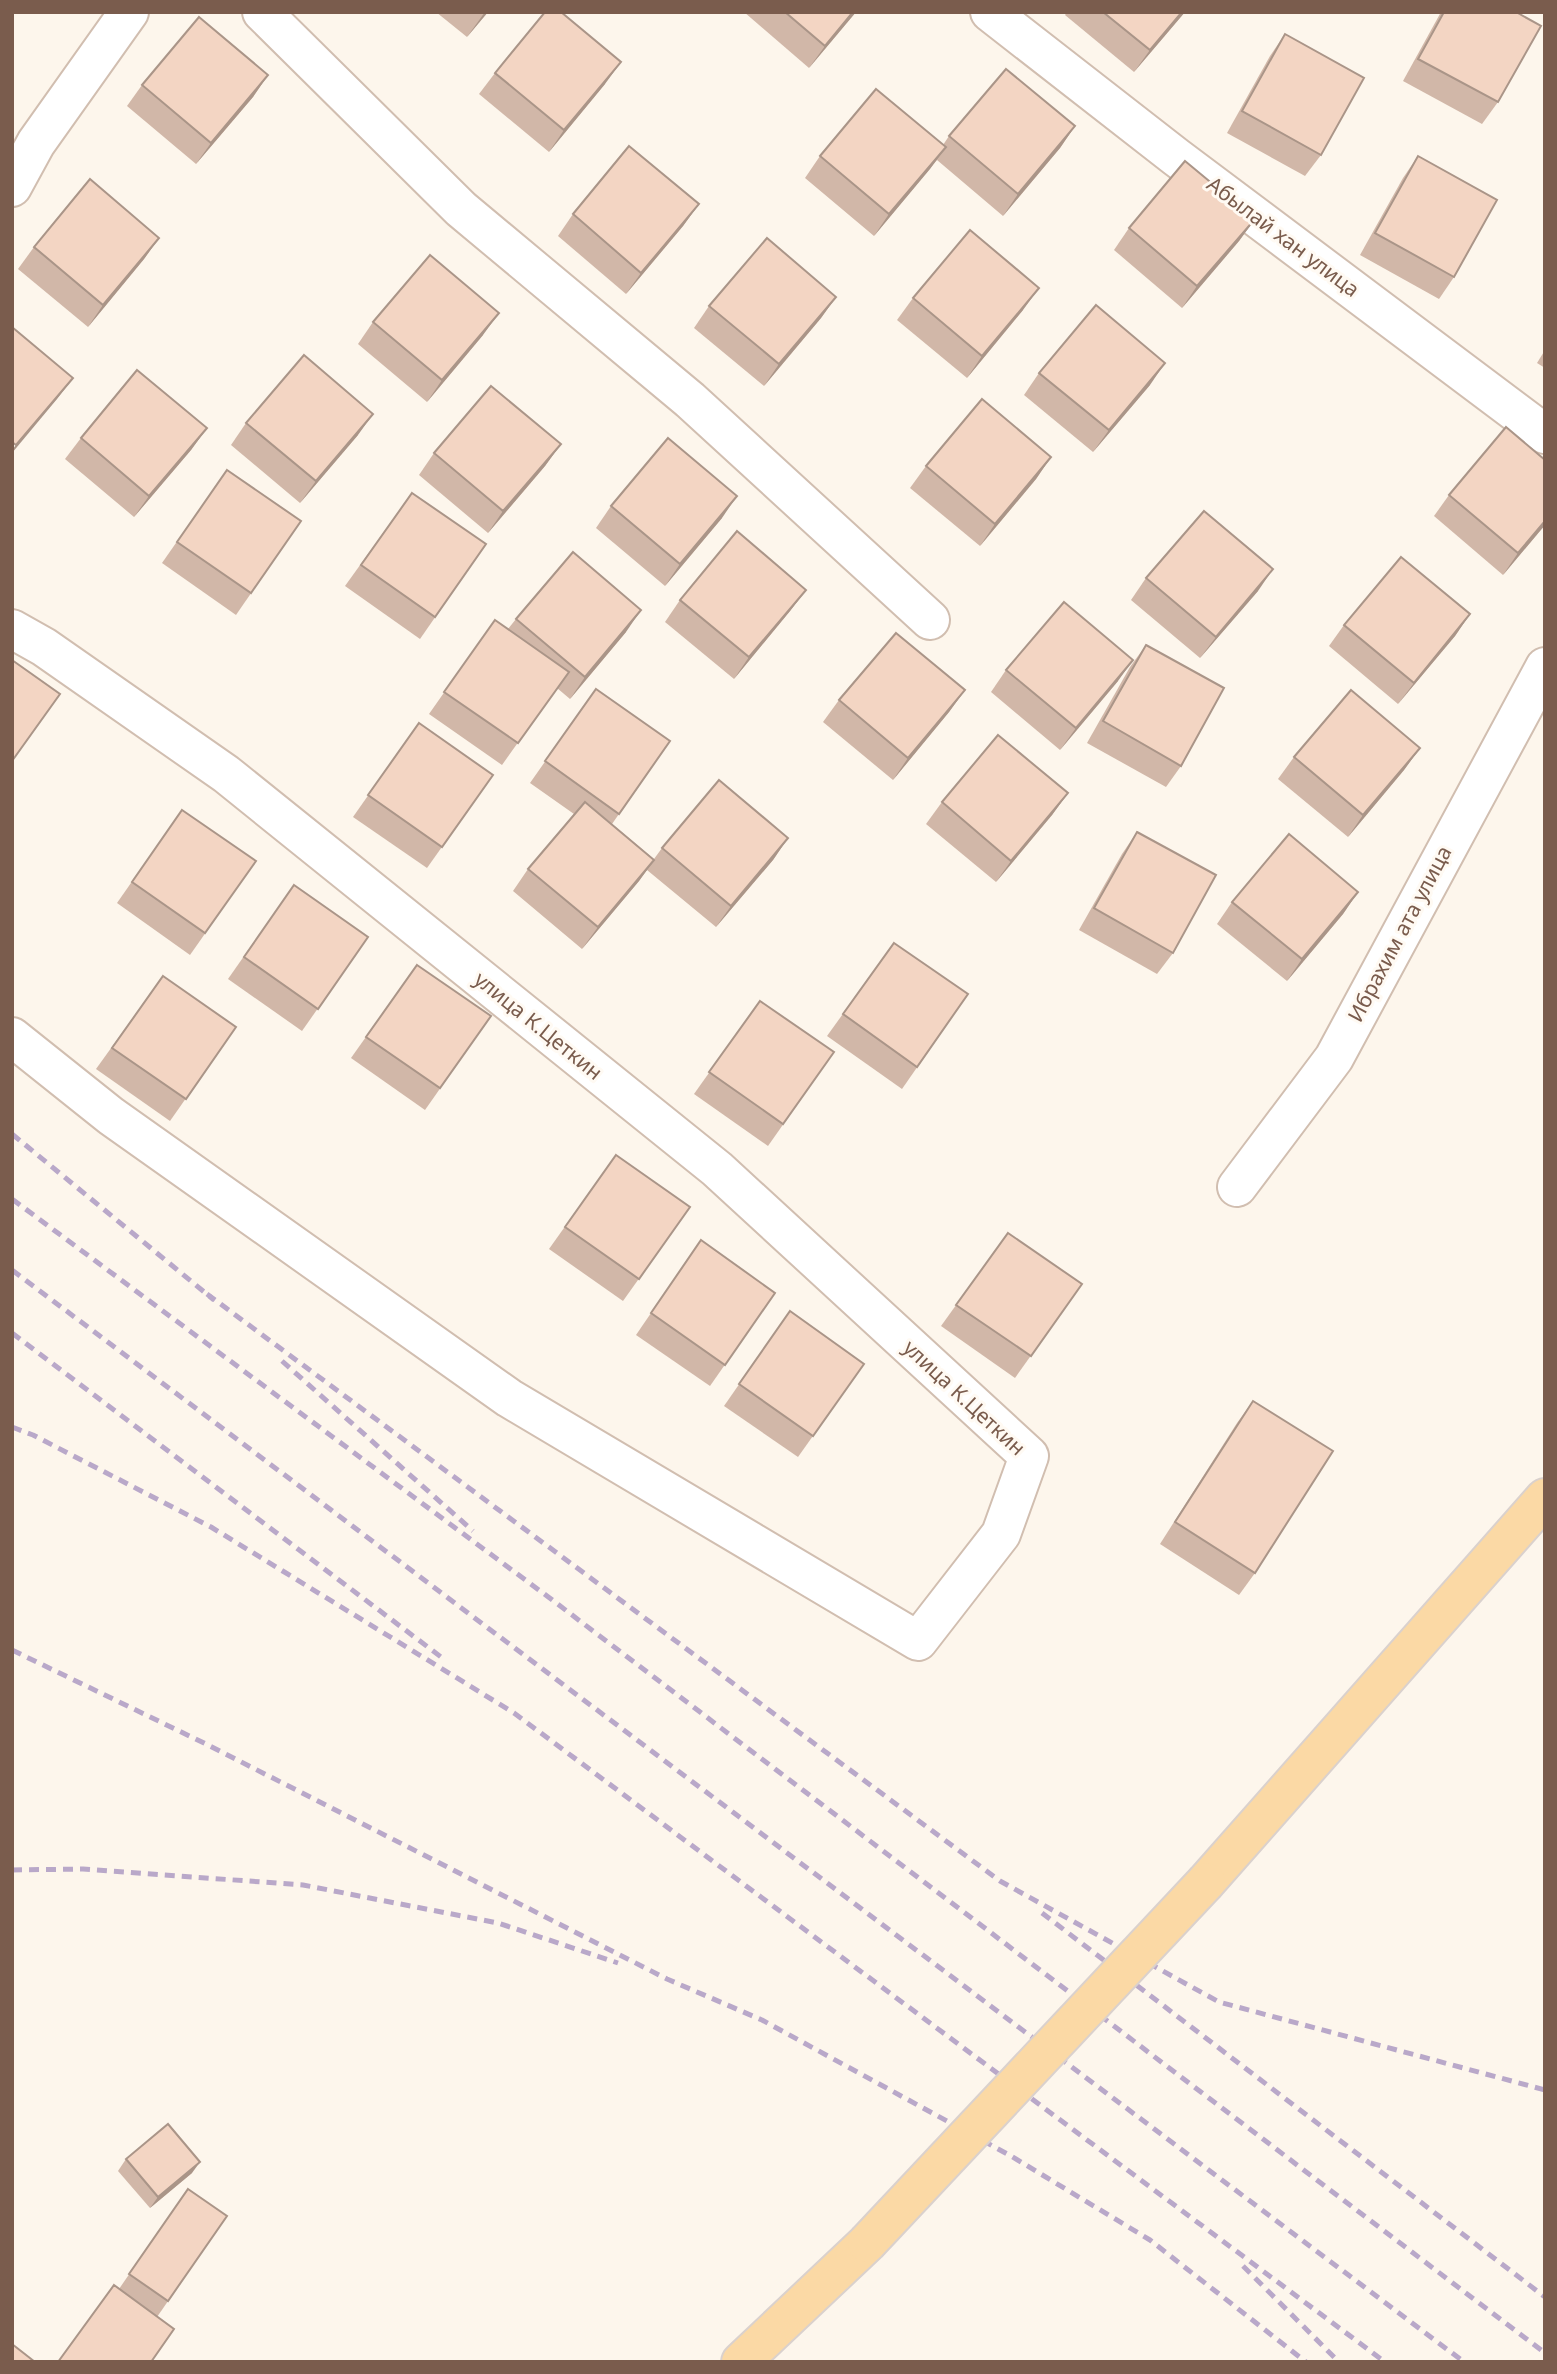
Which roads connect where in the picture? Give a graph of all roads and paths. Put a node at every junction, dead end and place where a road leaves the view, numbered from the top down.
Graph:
1 (129, 12) edge
2 (262, 12) edge
3 (990, 12) edge
4 (12, 187) edge
5 (1545, 434) edge
6 (930, 620) dead end
7 (12, 628) edge
8 (1545, 667) edge
9 (12, 1037) edge
10 (1237, 1187) dead end
11 (1545, 1498) edge
12 (741, 2362) edge

1 - 4 street
2 - 6 street
3 - 5 street, Абылай хан улица
7 - 9 street, улица К.Цеткин
8 - 10 street, Ибрахим ата улица
11 - 12 main road, bridge

